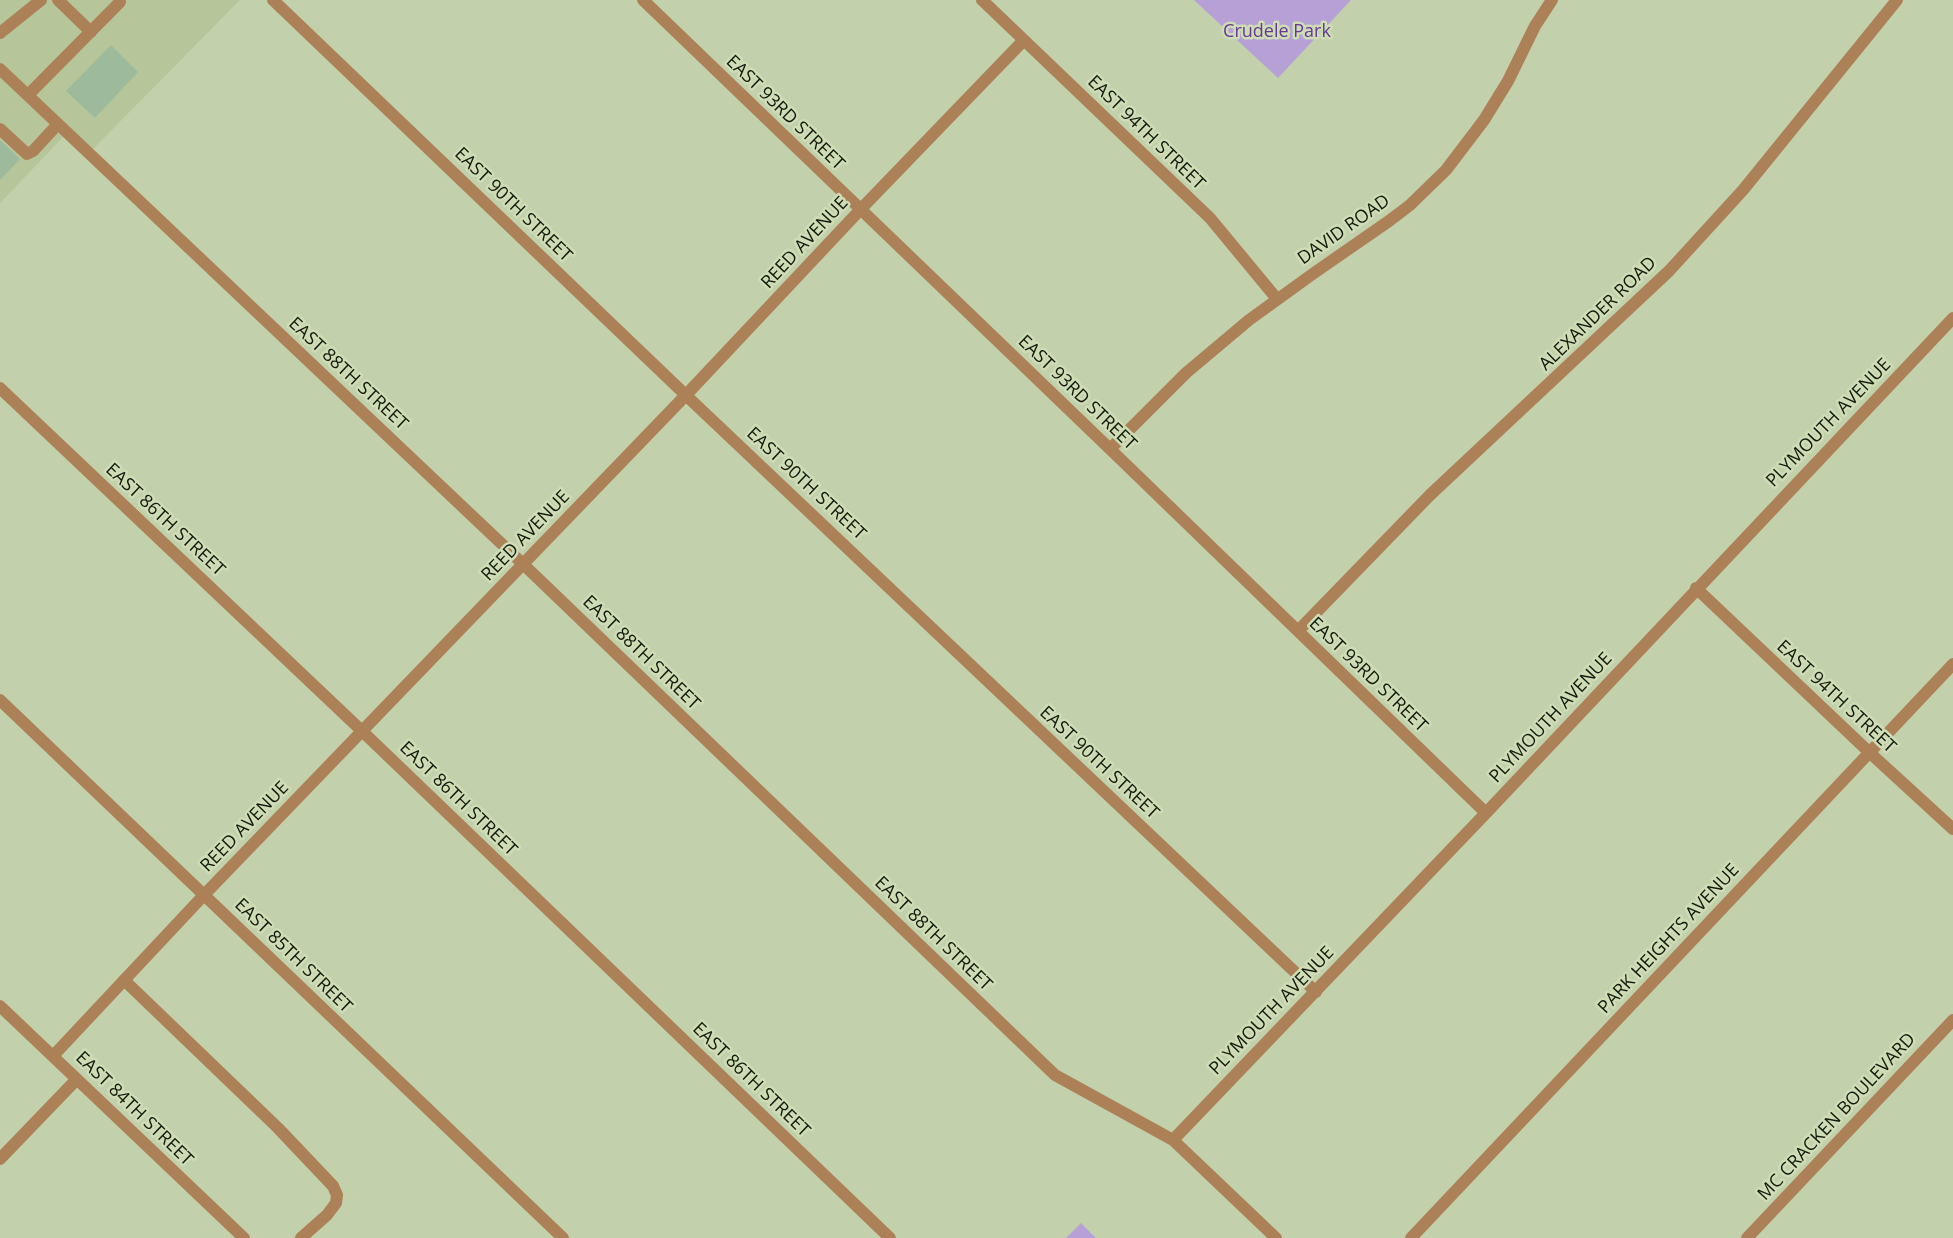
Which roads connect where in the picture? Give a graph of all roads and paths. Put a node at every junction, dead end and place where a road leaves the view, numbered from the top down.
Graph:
1 (41, 0) edge
2 (58, 0) edge
3 (273, 0) edge
4 (643, 0) edge
5 (982, 0) edge
6 (1552, 0) edge
7 (1897, 0) edge
8 (120, 2) dead end
9 (91, 32) junction
10 (0, 33) edge
11 (1024, 40) junction
12 (5, 73) edge
13 (0, 87) edge
14 (28, 95) junction
15 (58, 124) junction
16 (0, 129) edge
17 (860, 210) junction
18 (1277, 299) junction
19 (1953, 318) edge
20 (0, 388) edge
21 (686, 395) junction
22 (1110, 448) junction
23 (523, 564) junction
24 (1696, 588) junction
25 (1298, 631) junction
26 (1953, 664) edge
27 (0, 700) edge
28 (362, 731) junction
29 (1869, 752) junction
30 (1486, 813) junction
31 (1953, 829) edge
32 (204, 895) junction
33 (124, 980) junction
34 (1316, 992) junction
35 (0, 1006) edge
36 (1953, 1020) edge
37 (53, 1056) junction
38 (77, 1079) junction
39 (1173, 1140) junction
40 (0, 1159) edge
41 (244, 1238) edge
42 (301, 1238) edge
43 (563, 1238) edge
44 (890, 1238) edge
45 (1276, 1238) edge
46 (1411, 1238) edge
47 (1747, 1238) edge

1 - 10 street
2 - 9 street
3 - 21 street, EAST 90TH STREET
4 - 17 street, EAST 93RD STREET
5 - 11 street, EAST 94TH STREET
6 - 18 street, DAVID ROAD
7 - 25 street, ALEXANDER ROAD
8 - 9 street
9 - 14 street
11 - 17 street, REED AVENUE
11 - 18 street, EAST 94TH STREET
12 - 13 street
12 - 14 street, EAST 88TH STREET
14 - 15 street, EAST 88TH STREET
15 - 16 street
15 - 23 street, EAST 88TH STREET
17 - 21 street, REED AVENUE
17 - 22 street, EAST 93RD STREET
18 - 22 street, DAVID ROAD
19 - 24 street, PLYMOUTH AVENUE
20 - 28 street, EAST 86TH STREET
21 - 23 street, REED AVENUE
21 - 34 street, EAST 90TH STREET
22 - 25 street, EAST 93RD STREET
23 - 28 street, REED AVENUE
23 - 39 street, EAST 88TH STREET
24 - 29 street, EAST 94TH STREET
24 - 30 street, PLYMOUTH AVENUE
25 - 30 street, EAST 93RD STREET
26 - 29 street, PARK HEIGHTS AVENUE
27 - 32 street, EAST 85TH STREET
28 - 32 street, REED AVENUE
28 - 44 street, EAST 86TH STREET
29 - 31 street, EAST 94TH STREET
29 - 46 street, PARK HEIGHTS AVENUE
30 - 34 street, PLYMOUTH AVENUE
32 - 33 street, REED AVENUE
32 - 43 street, EAST 85TH STREET
33 - 37 street, REED AVENUE
33 - 42 street
34 - 39 street, PLYMOUTH AVENUE
35 - 37 street, EAST 84TH STREET
36 - 47 street, MC CRACKEN BOULEVARD
37 - 38 street, EAST 84TH STREET
38 - 40 street
38 - 41 street, EAST 84TH STREET
39 - 45 street, EAST 88TH STREET

